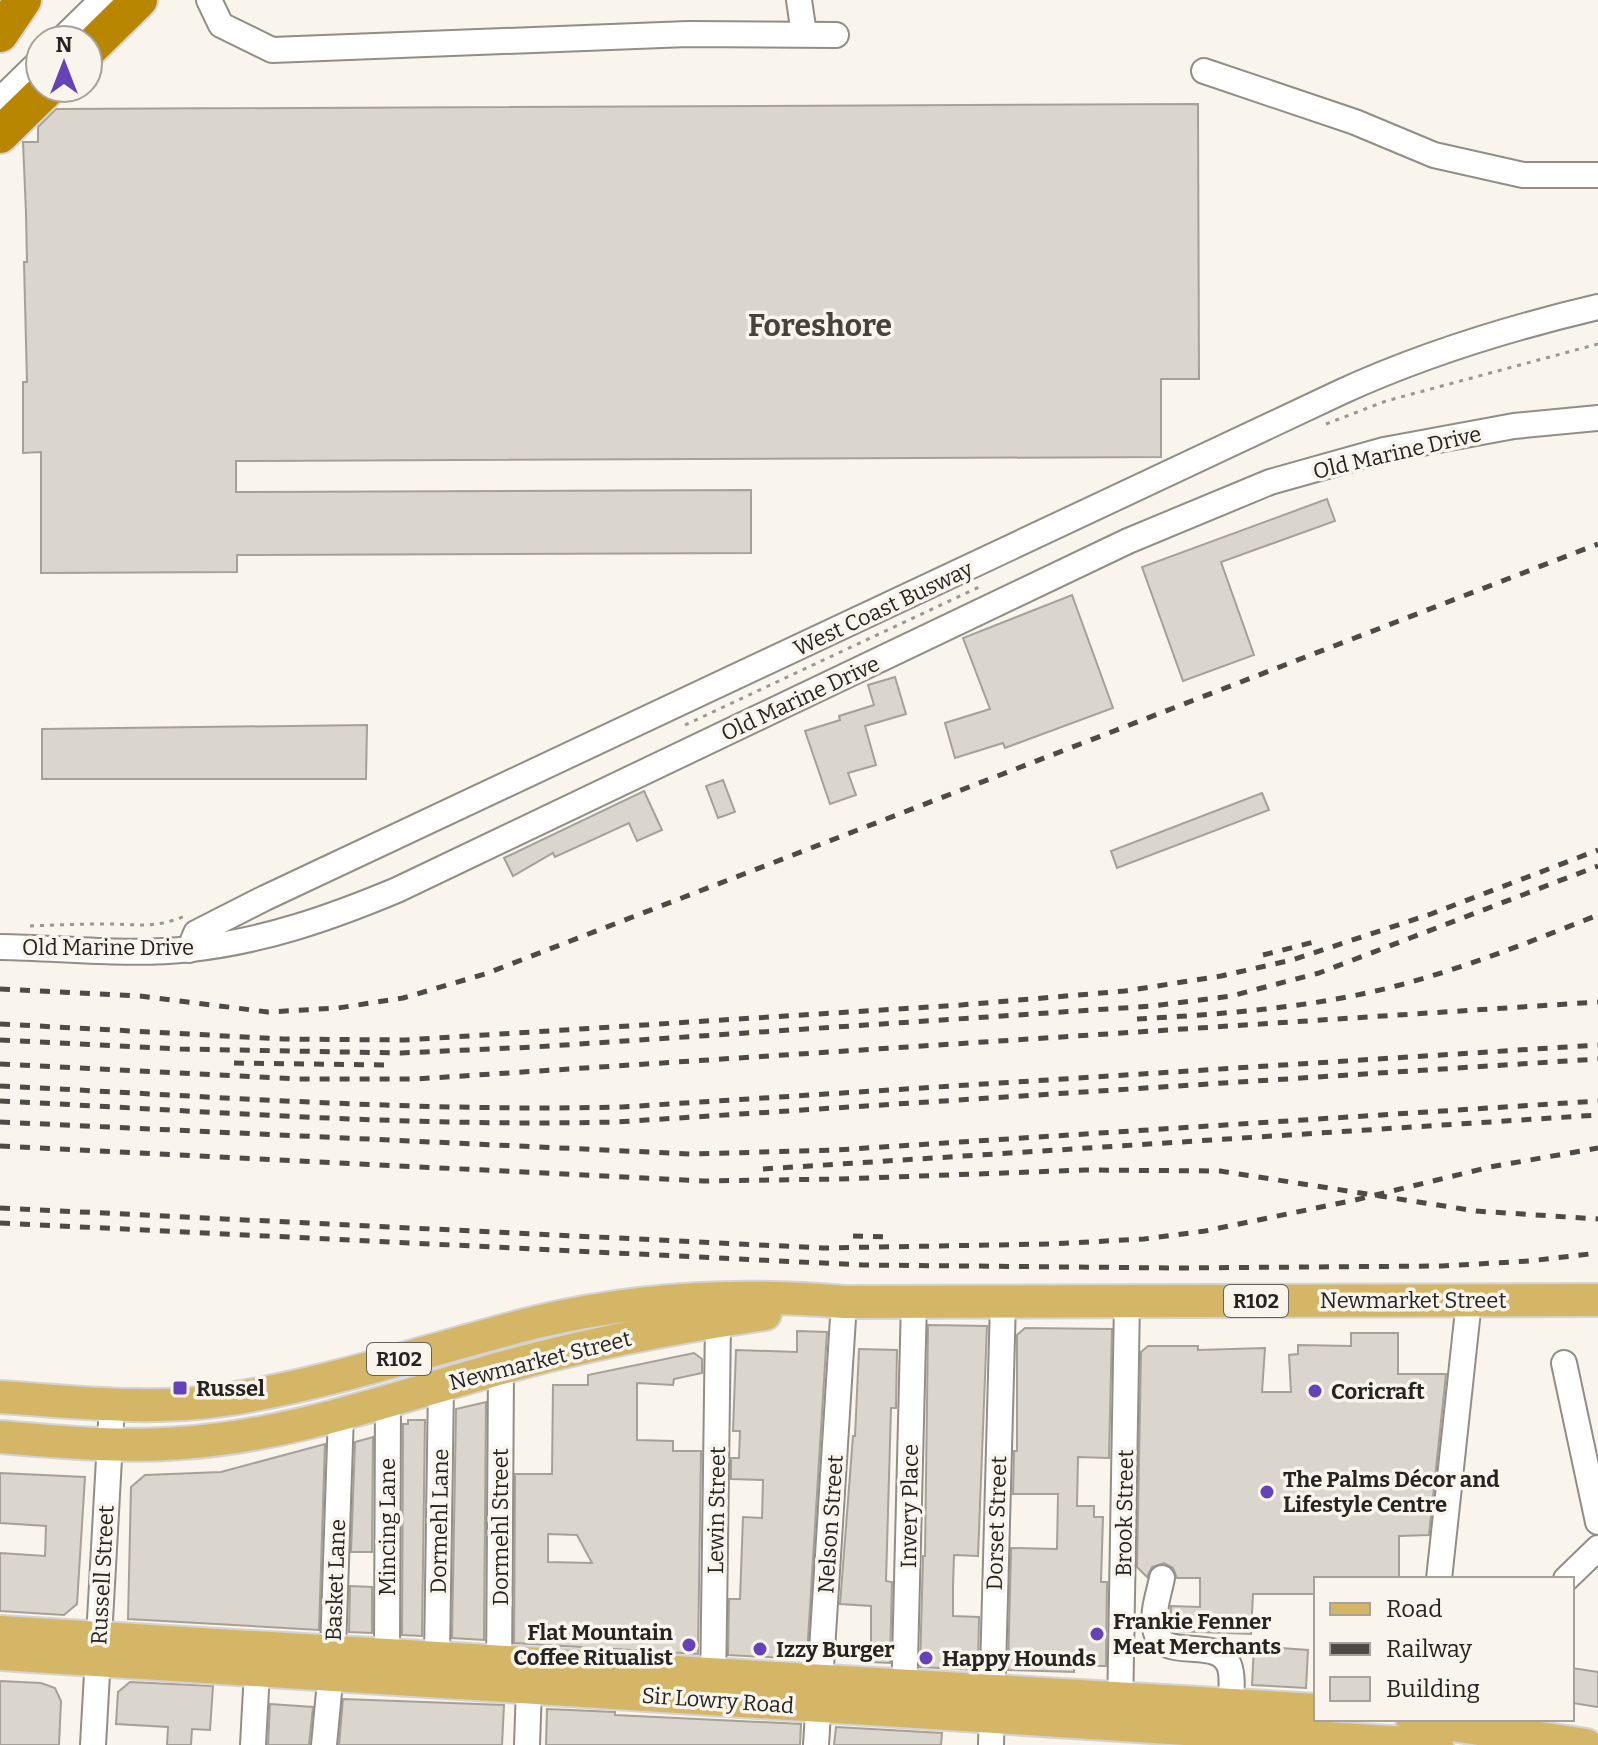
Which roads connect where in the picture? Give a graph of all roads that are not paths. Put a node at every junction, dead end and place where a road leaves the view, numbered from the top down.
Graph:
1 (23, 0) edge
2 (102, 0) edge
3 (139, 0) edge
4 (209, 0) edge
5 (799, 0) edge
6 (77, 24) edge
7 (0, 34) edge
8 (104, 34) edge
9 (804, 34) junction
10 (836, 35) dead end
11 (1204, 71) dead end
12 (24, 77) edge
13 (0, 100) edge
14 (32, 104) edge
15 (0, 135) edge
16 (1598, 175) edge
17 (1598, 307) edge
18 (1598, 418) edge
19 (0, 947) edge
20 (189, 950) junction
21 (1598, 1300) edge
22 (914, 1301) junction
23 (1003, 1301) junction
24 (1127, 1301) junction
25 (1469, 1301) junction
26 (844, 1302) junction
27 (718, 1321) junction
28 (1564, 1363) dead end
29 (501, 1368) junction
30 (441, 1385) junction
31 (0, 1397) edge
32 (388, 1402) junction
33 (112, 1405) junction
34 (341, 1414) junction
35 (0, 1437) edge
36 (110, 1445) junction
37 (1592, 1465) edge
38 (1598, 1522) edge
39 (1598, 1548) edge
40 (1439, 1577) edge
41 (1568, 1577) edge
42 (1162, 1578) dead end
43 (0, 1632) edge
44 (98, 1649) junction
45 (319, 1650) junction
46 (387, 1653) junction
47 (0, 1654) edge
48 (437, 1656) junction
49 (257, 1671) junction
50 (509, 1678) junction
51 (713, 1686) junction
52 (819, 1692) junction
53 (904, 1698) junction
54 (1314, 1710) edge
55 (1120, 1711) junction
56 (991, 1717) edge
57 (1229, 1727) edge
58 (1434, 1730) edge
59 (93, 1745) edge
60 (253, 1745) edge
61 (324, 1745) edge
62 (527, 1745) edge
63 (816, 1745) edge
64 (1586, 1745) edge

1 - 7 highway
2 - 6 street
3 - 8 highway
4 - 9 street
5 - 9 street
9 - 10 street
11 - 16 street
12 - 13 street
14 - 15 highway
17 - 20 street, West Coast Busway
18 - 20 street, Old Marine Drive
19 - 20 street, Old Marine Drive
21 - 25 main road, Newmarket Street / R102
22 - 23 main road, Newmarket Street / R102
22 - 26 main road, Newmarket Street / R102
22 - 53 street, Invery Place
23 - 24 main road, Newmarket Street / R102
23 - 56 street, Dorset Street
24 - 25 main road, Newmarket Street / R102
24 - 55 street, Brook Street
25 - 40 street
26 - 27 main road, Newmarket Street / R102
26 - 33 main road, Newmarket Street / R102
26 - 52 street, Nelson Street
27 - 29 main road, Newmarket Street / R102
27 - 51 street, Lewin Street
28 - 37 street
29 - 30 main road, Newmarket Street / R102
29 - 50 street, Dormehl Street
30 - 32 main road, Newmarket Street / R102
30 - 48 street, Dormehl Lane
31 - 33 main road, Newmarket Street / R102
32 - 34 main road, Newmarket Street / R102
32 - 46 street, Mincing Lane
33 - 36 street, Russell Street
34 - 36 main road, Newmarket Street / R102
34 - 45 street, Basket Lane
35 - 36 main road, Newmarket Street / R102
36 - 44 street, Russell Street
37 - 38 street
39 - 41 street
42 - 57 street
43 - 44 main road, Sir Lowry Road
44 - 45 main road, Sir Lowry Road
44 - 47 main road, Sir Lowry Road
44 - 49 main road, Sir Lowry Road
44 - 59 street, Russell Street
45 - 46 main road, Sir Lowry Road
45 - 49 main road, Sir Lowry Road
45 - 50 main road, Sir Lowry Road
45 - 61 street, Basket Lane
46 - 48 main road, Sir Lowry Road
48 - 50 main road, Sir Lowry Road
49 - 60 street
50 - 51 main road, Sir Lowry Road
50 - 62 street, Dormehl Street
51 - 52 main road, Sir Lowry Road
52 - 53 main road, Sir Lowry Road
52 - 63 street, Nelson Street
53 - 56 main road, Sir Lowry Road
54 - 57 main road, Sir Lowry Road
55 - 56 main road, Sir Lowry Road
55 - 57 main road, Sir Lowry Road
57 - 58 main road, Sir Lowry Road
58 - 64 main road, Sir Lowry Road

